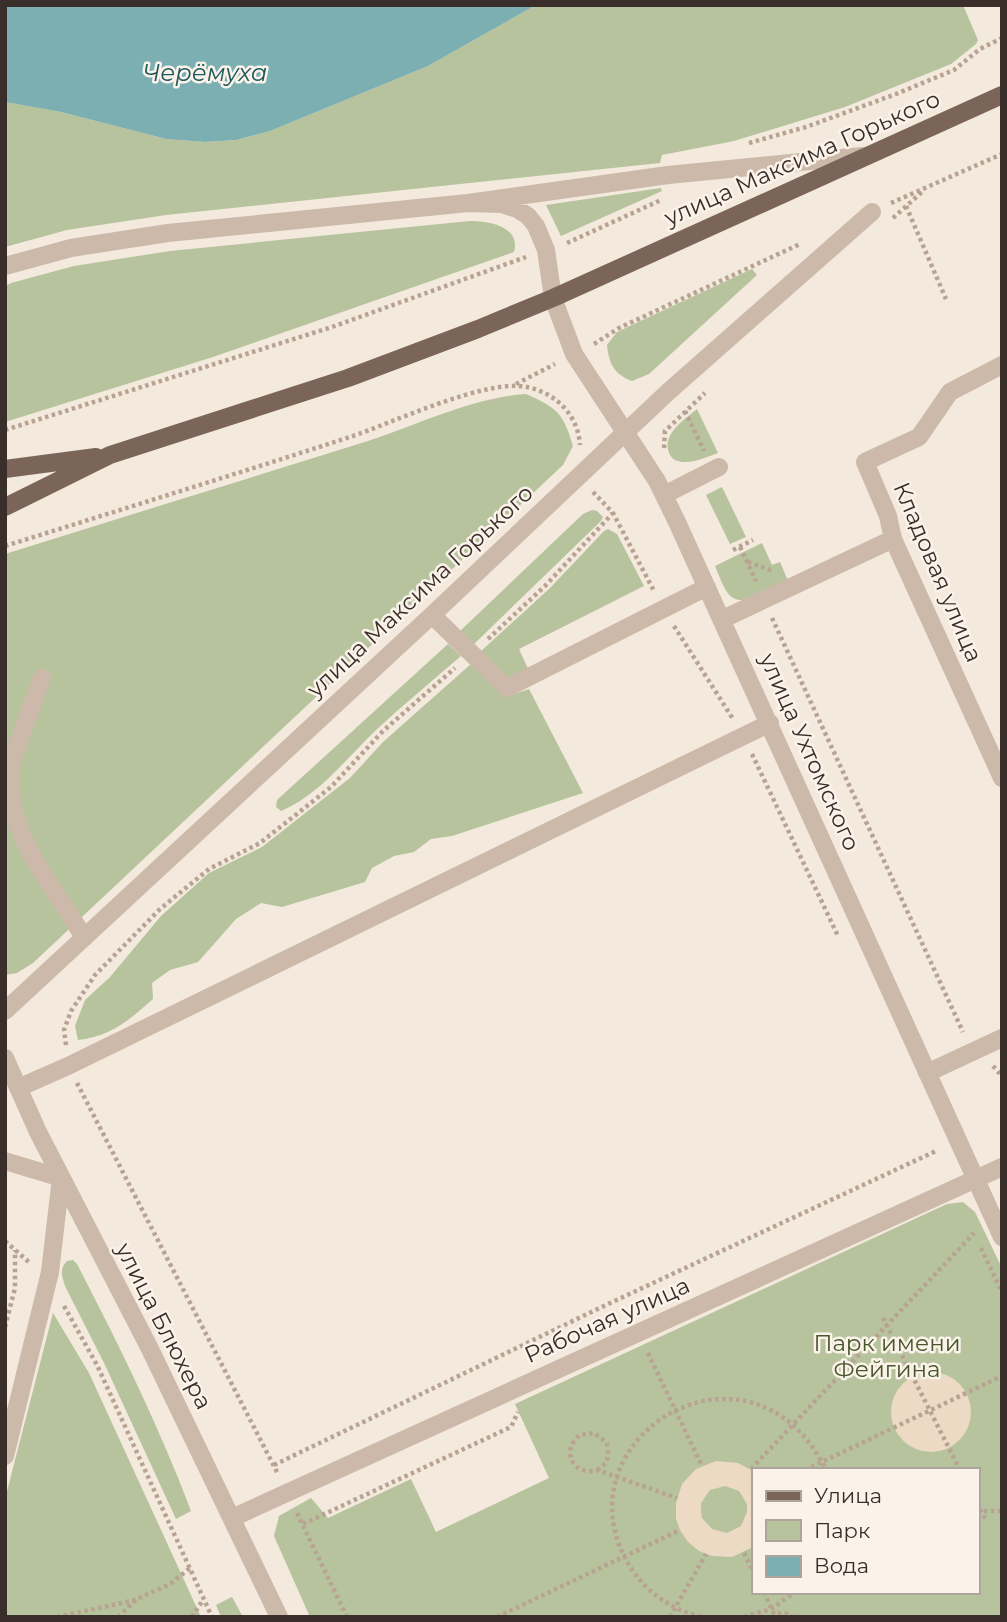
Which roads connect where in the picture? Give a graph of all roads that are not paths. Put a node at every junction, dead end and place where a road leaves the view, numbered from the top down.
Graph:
1 (1002, 95) edge
2 (866, 156) junction
3 (468, 203) junction
4 (872, 212) dead end
5 (5, 266) edge
6 (554, 298) junction
7 (1002, 365) edge
8 (626, 432) junction
9 (110, 455) junction
10 (5, 469) edge
11 (717, 469) road end
12 (664, 495) junction
13 (5, 507) edge
14 (893, 539) junction
15 (707, 587) junction
16 (432, 615) junction
17 (723, 619) junction
18 (42, 678) dead end
19 (770, 723) junction
20 (1002, 778) edge
21 (84, 938) junction
22 (5, 1011) edge
23 (1002, 1038) edge
24 (5, 1059) edge
25 (927, 1073) junction
26 (18, 1088) junction
27 (5, 1161) edge
28 (1002, 1167) edge
29 (61, 1178) junction
30 (975, 1180) junction
31 (1002, 1237) edge
32 (5, 1456) edge
33 (232, 1518) junction
34 (279, 1617) edge

1 - 2 main road, улица Максима Горького
2 - 3 street
2 - 6 main road, улица Максима Горького
3 - 5 street
3 - 6 street, улица Ухтомского
4 - 8 street, улица Максима Горького
6 - 8 street, улица Ухтомского
6 - 9 main road, улица Максима Горького
7 - 14 street, Кладовая улица
8 - 12 street, улица Ухтомского
8 - 16 street, улица Максима Горького
9 - 10 main road, улица Максима Горького
9 - 13 main road, улица Максима Горького
11 - 12 street
12 - 15 street, улица Ухтомского
14 - 17 street
14 - 20 street, Кладовая улица
15 - 16 street
15 - 17 street, улица Ухтомского
16 - 21 street, улица Максима Горького
17 - 19 street, улица Ухтомского
18 - 21 street
19 - 25 street, улица Ухтомского
19 - 26 street
21 - 22 street, улица Максима Горького
23 - 25 street
24 - 26 street, улица Блюхера
25 - 30 street, улица Ухтомского
26 - 29 street, улица Блюхера
27 - 29 street
28 - 30 street, Рабочая улица
29 - 32 street
29 - 33 street, улица Блюхера
30 - 31 street, улица Ухтомского
30 - 33 street, Рабочая улица
33 - 34 street, улица Блюхера

